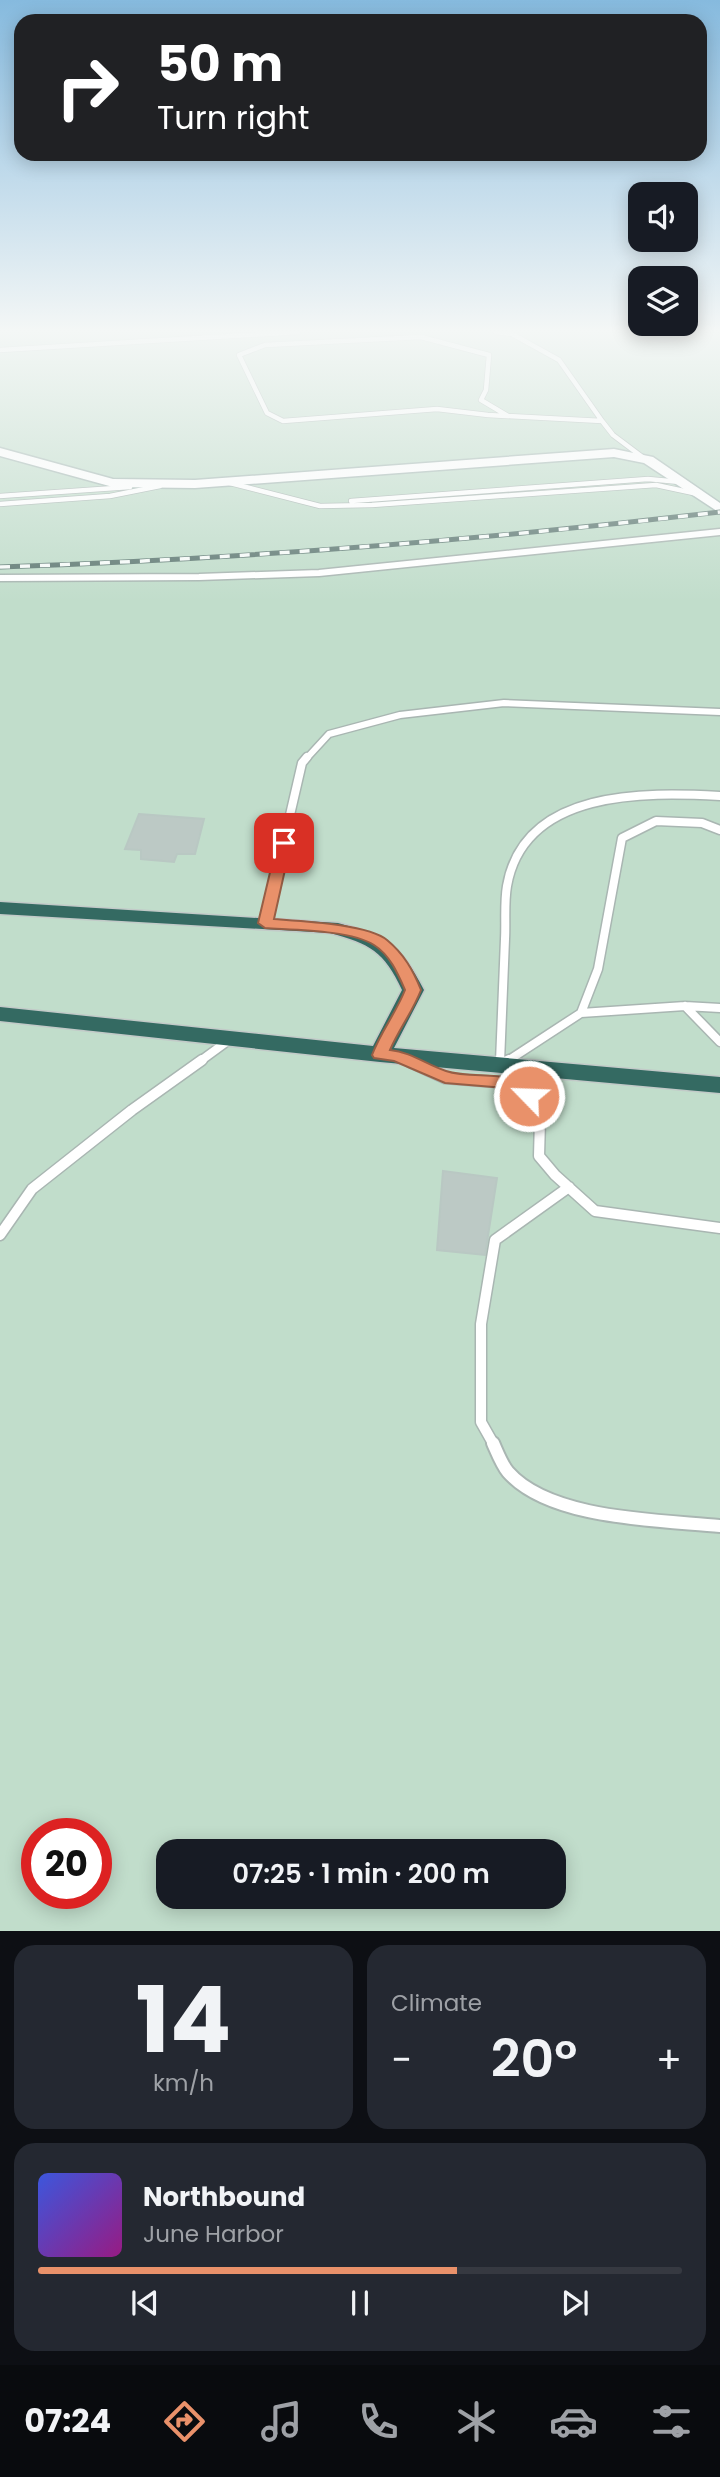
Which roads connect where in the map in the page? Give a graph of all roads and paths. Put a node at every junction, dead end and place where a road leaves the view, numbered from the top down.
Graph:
1 (603, 422) edge
2 (0, 452) edge
3 (648, 460) junction
4 (223, 482) junction
5 (680, 482) junction
6 (172, 484) junction
7 (698, 494) junction
8 (0, 496) edge
9 (311, 503) junction
10 (0, 504) edge
11 (720, 509) edge
12 (720, 532) edge
13 (0, 578) edge
14 (720, 712) edge
15 (720, 796) edge
16 (720, 830) edge
17 (0, 908) edge
18 (265, 923) junction
19 (685, 1006) junction
20 (720, 1008) edge
21 (581, 1013) junction
22 (0, 1014) edge
23 (231, 1038) junction
24 (720, 1042) edge
25 (389, 1055) junction
26 (500, 1066) junction
27 (720, 1085) edge
28 (569, 1187) junction
29 (720, 1228) edge
30 (0, 1235) edge
31 (720, 1526) edge

1 - 3 lane
2 - 6 main road
3 - 4 main road
3 - 5 main road
4 - 6 main road
4 - 9 lane
5 - 7 main road
5 - 9 lane
6 - 8 lane
6 - 10 lane
7 - 9 lane
7 - 11 main road
12 - 13 lane
14 - 18 lane
15 - 26 lane
16 - 21 lane
17 - 18 highway
18 - 25 highway
19 - 20 lane
19 - 21 lane
19 - 24 lane
21 - 26 lane
22 - 23 highway
23 - 25 highway
23 - 30 lane
25 - 26 highway
25 - 28 lane
26 - 27 highway
28 - 29 lane
28 - 31 lane

